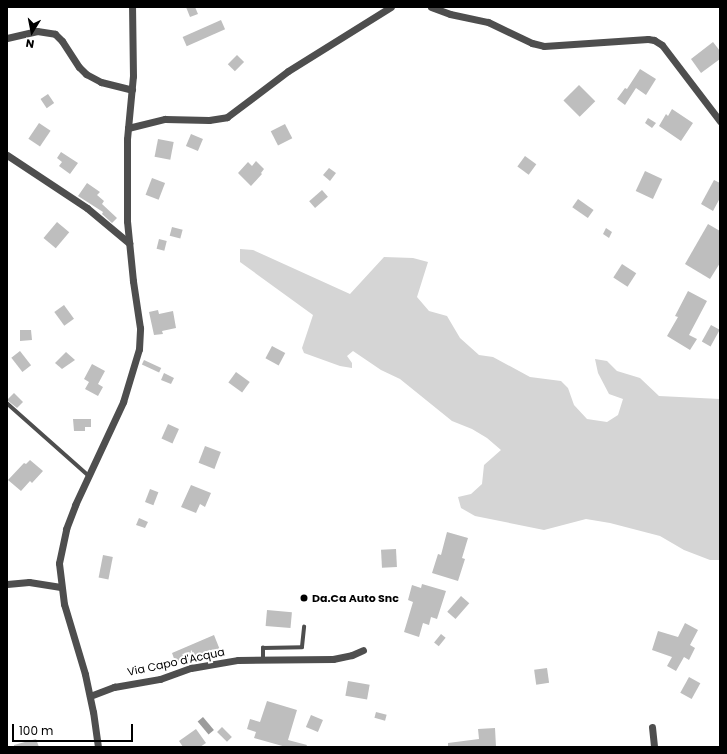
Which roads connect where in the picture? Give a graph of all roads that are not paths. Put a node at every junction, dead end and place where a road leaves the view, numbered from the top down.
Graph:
1 (132, 7) edge
2 (391, 7) edge
3 (431, 7) edge
4 (7, 38) edge
5 (132, 90) junction
6 (720, 121) edge
7 (128, 128) junction
8 (7, 155) edge
9 (129, 243) junction
10 (7, 403) edge
11 (89, 476) junction
12 (7, 584) edge
13 (61, 587) junction
14 (304, 627) dead end
15 (363, 650) dead end
16 (262, 659) junction
17 (90, 696) junction
18 (652, 727) dead end
19 (98, 747) edge
20 (654, 747) edge

1 - 5 street
2 - 7 street
3 - 6 street
4 - 5 street
5 - 7 street
7 - 9 street
8 - 9 street
9 - 11 street
10 - 11 lane
11 - 13 street
12 - 13 street
13 - 17 street
14 - 16 lane
15 - 16 street, Via Capo d'Acqua
16 - 17 street, Via Capo d'Acqua
17 - 19 street
18 - 20 street

